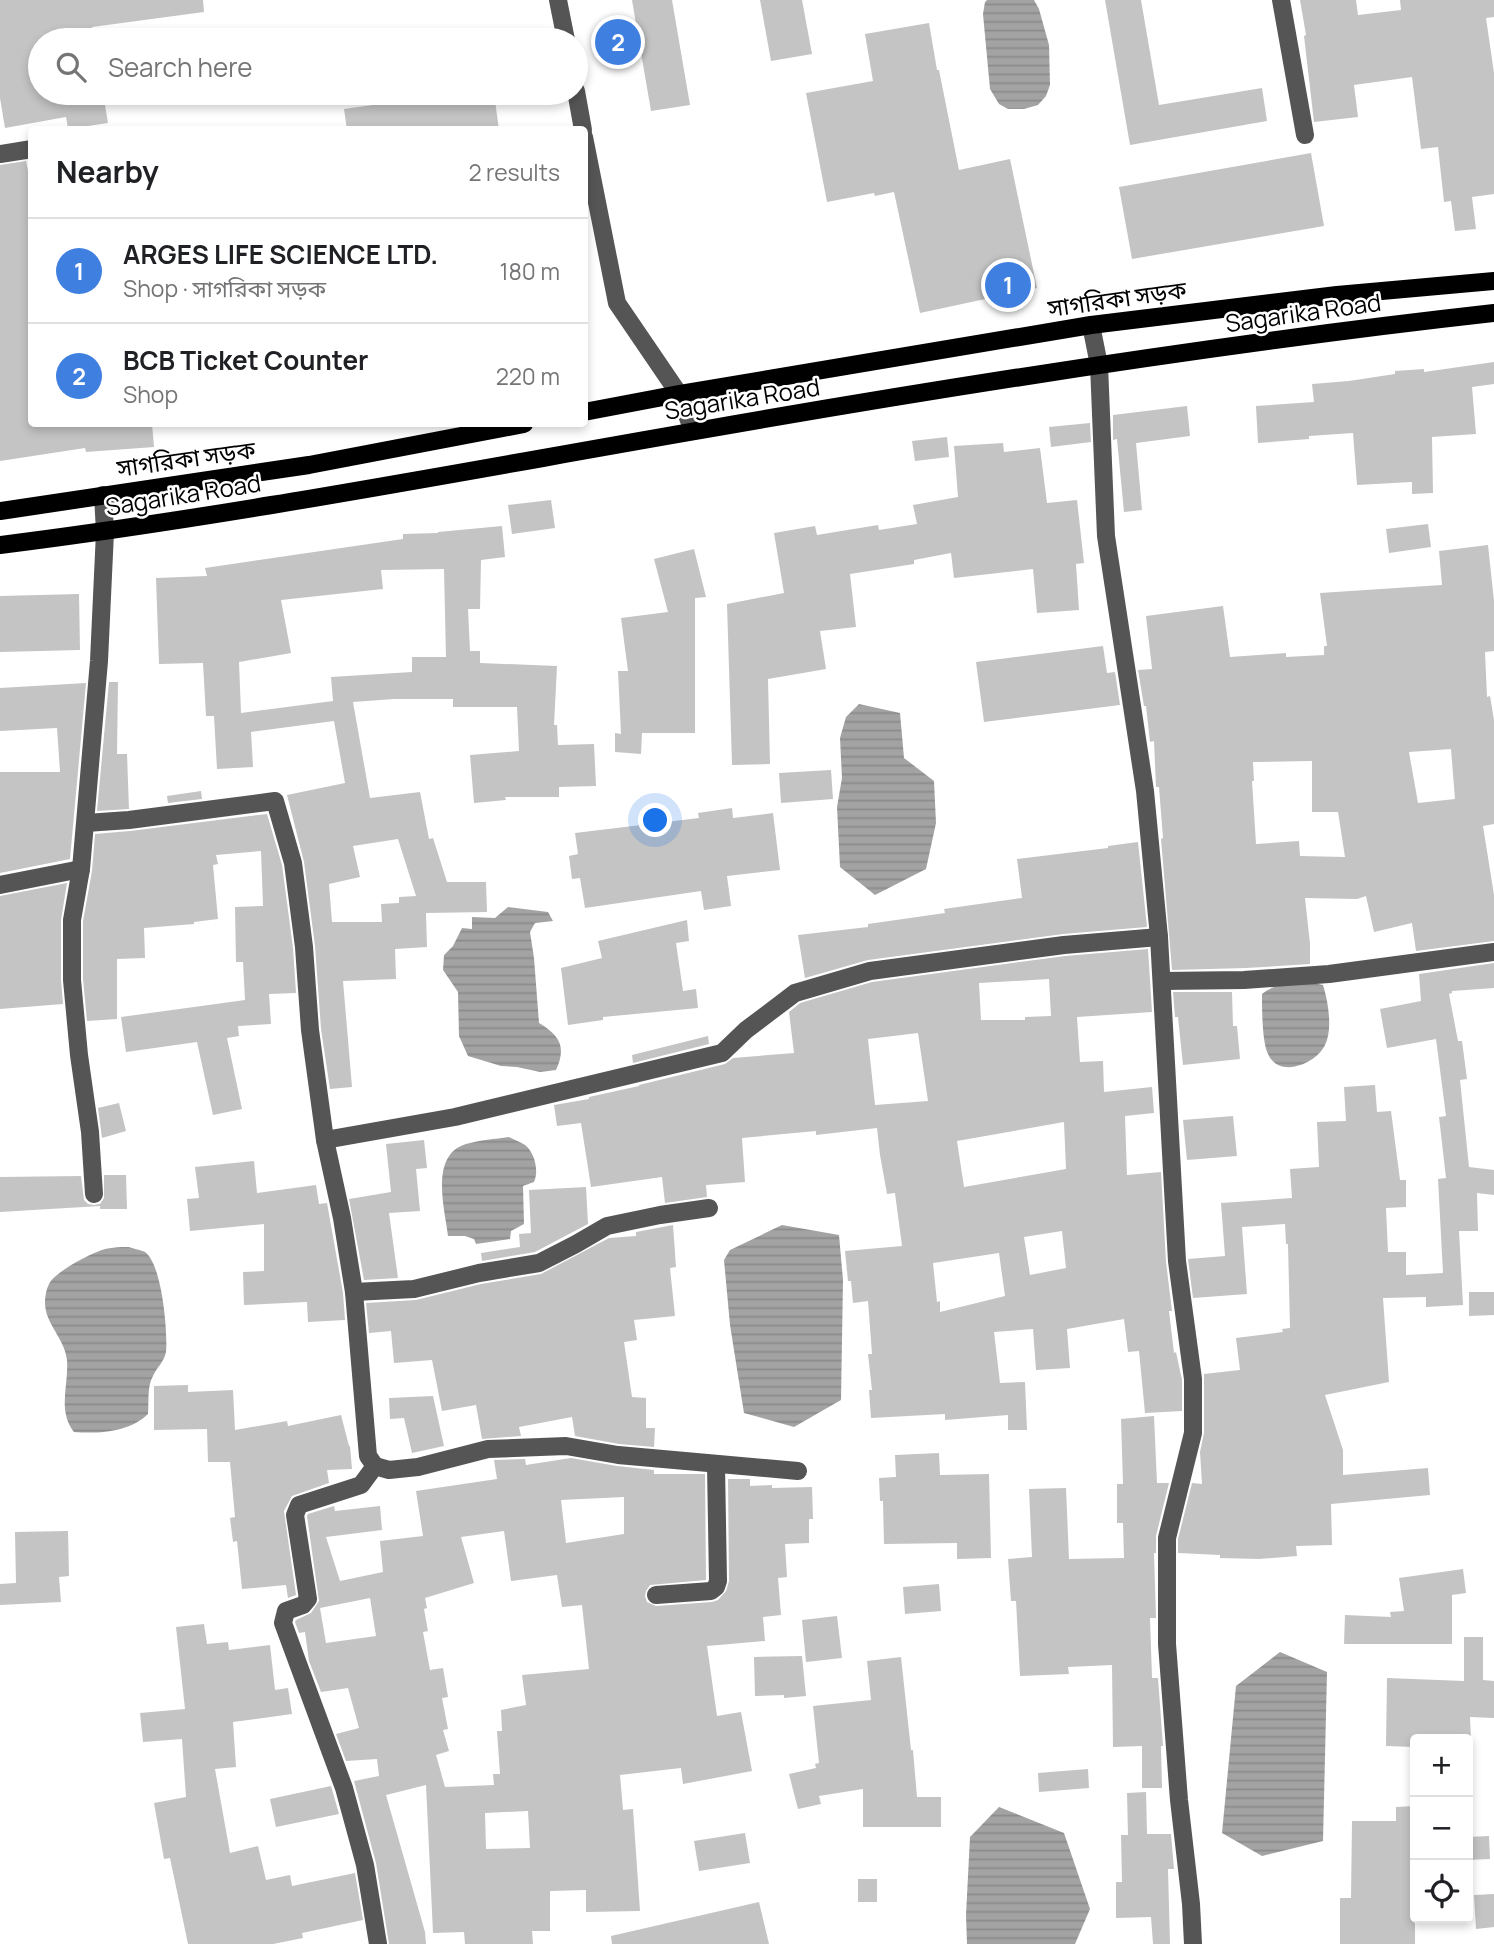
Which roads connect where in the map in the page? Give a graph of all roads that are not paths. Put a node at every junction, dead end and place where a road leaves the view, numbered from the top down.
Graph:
1 (558, 0) edge
2 (1281, 0) edge
3 (564, 28) edge
4 (579, 105) edge
5 (582, 126) edge
6 (1305, 135) dead end
7 (28, 150) edge
8 (0, 154) edge
9 (588, 156) edge
10 (1494, 281) edge
11 (1494, 313) edge
12 (1091, 325) junction
13 (1099, 365) junction
14 (679, 394) junction
15 (588, 411) edge
16 (508, 427) edge
17 (693, 431) junction
18 (103, 495) junction
19 (0, 511) edge
20 (105, 532) junction
21 (0, 545) edge
22 (86, 823) junction
23 (82, 869) junction
24 (0, 885) edge
25 (1159, 937) junction
26 (1494, 952) edge
27 (1161, 981) junction
28 (325, 1140) junction
29 (94, 1194) dead end
30 (709, 1208) dead end
31 (354, 1292) junction
32 (716, 1465) junction
33 (376, 1466) junction
34 (798, 1471) dead end
35 (656, 1595) dead end
36 (378, 1944) edge
37 (1193, 1944) edge

1 - 3 street
2 - 6 street
4 - 5 street
7 - 8 street
9 - 14 street
10 - 12 main road, সাগরিকা সড়ক
11 - 13 main road, Sagarika Road
12 - 13 street
12 - 14 main road, সাগরিকা সড়ক
13 - 17 main road, Sagarika Road
13 - 25 street
14 - 15 main road, সাগরিকা সড়ক
14 - 17 street
16 - 18 main road, সাগরিকা সড়ক
17 - 20 main road, Sagarika Road
18 - 19 main road, Sagarika Road
18 - 20 street
20 - 21 main road, Sagarika Road
20 - 22 street
22 - 23 street
22 - 28 street
23 - 24 street
23 - 29 street
25 - 27 street
25 - 28 street
26 - 27 street
27 - 37 street
28 - 31 street
30 - 31 street
31 - 33 street
32 - 33 street
32 - 34 street
32 - 35 street
33 - 36 street

